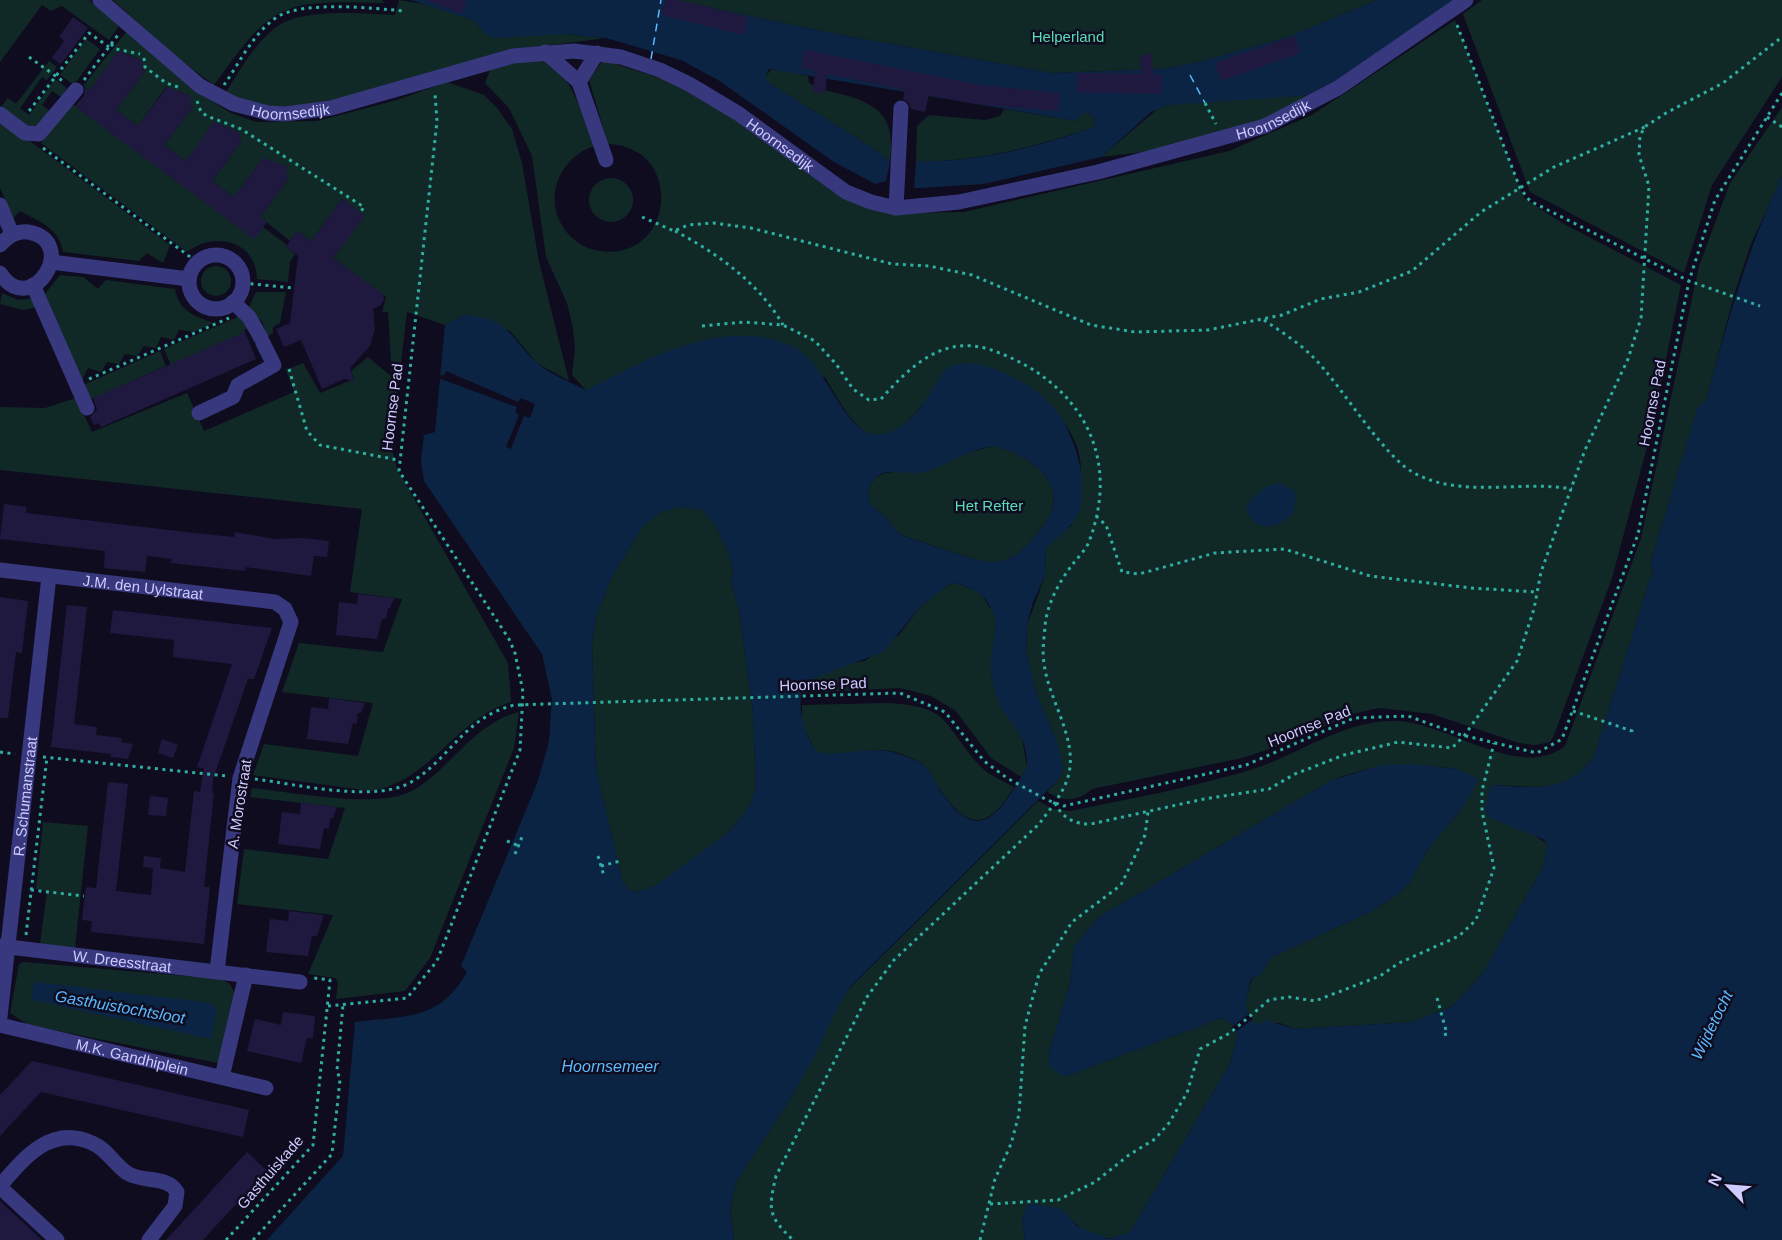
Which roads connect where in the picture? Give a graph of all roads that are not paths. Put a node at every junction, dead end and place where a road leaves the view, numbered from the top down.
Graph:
1 (100, 0) edge
2 (1466, 0) edge
3 (546, 52) junction
4 (597, 53) junction
5 (579, 82) junction
6 (76, 90) road end
7 (901, 108) dead end
8 (0, 114) edge
9 (606, 160) dead end
10 (0, 206) edge
11 (896, 208) junction
12 (12, 234) junction
13 (0, 245) edge
14 (51, 262) junction
15 (0, 273) edge
16 (189, 279) junction
17 (33, 285) junction
18 (238, 307) junction
19 (87, 408) dead end
20 (199, 413) dead end
21 (0, 570) edge
22 (49, 576) junction
23 (285, 609) joint
24 (4, 946) edge
25 (217, 971) junction
26 (246, 975) junction
27 (300, 982) road end
28 (0, 1017) edge
29 (0, 1025) edge
30 (222, 1077) junction
31 (266, 1088) dead end
32 (0, 1187) edge
33 (57, 1240) edge
34 (149, 1240) edge

1 - 3 street, Hoornsedijk
2 - 11 street, Hoornsedijk
3 - 4 street, Hoornsedijk
3 - 5 street
4 - 5 street
4 - 11 street, Hoornsedijk
5 - 9 street
6 - 8 street
7 - 11 street
10 - 12 street
12 - 13 street
12 - 14 street
14 - 16 street
14 - 17 street
15 - 17 street
16 - 18 street
16 - 18 street
17 - 19 street
18 - 20 street
21 - 22 street, J.M. den Uylstraat
22 - 23 street, J.M. den Uylstraat
22 - 24 street, R. Schumanstraat
23 - 25 street, A. Morostraat
24 - 25 street, W. Dreesstraat
24 - 28 street, R. Schumanstraat
25 - 26 street, W. Dreesstraat
26 - 27 street, W. Dreesstraat
26 - 30 street
29 - 30 street, M.K. Gandhiplein
30 - 31 street, M.K. Gandhiplein
32 - 33 street
32 - 34 street

